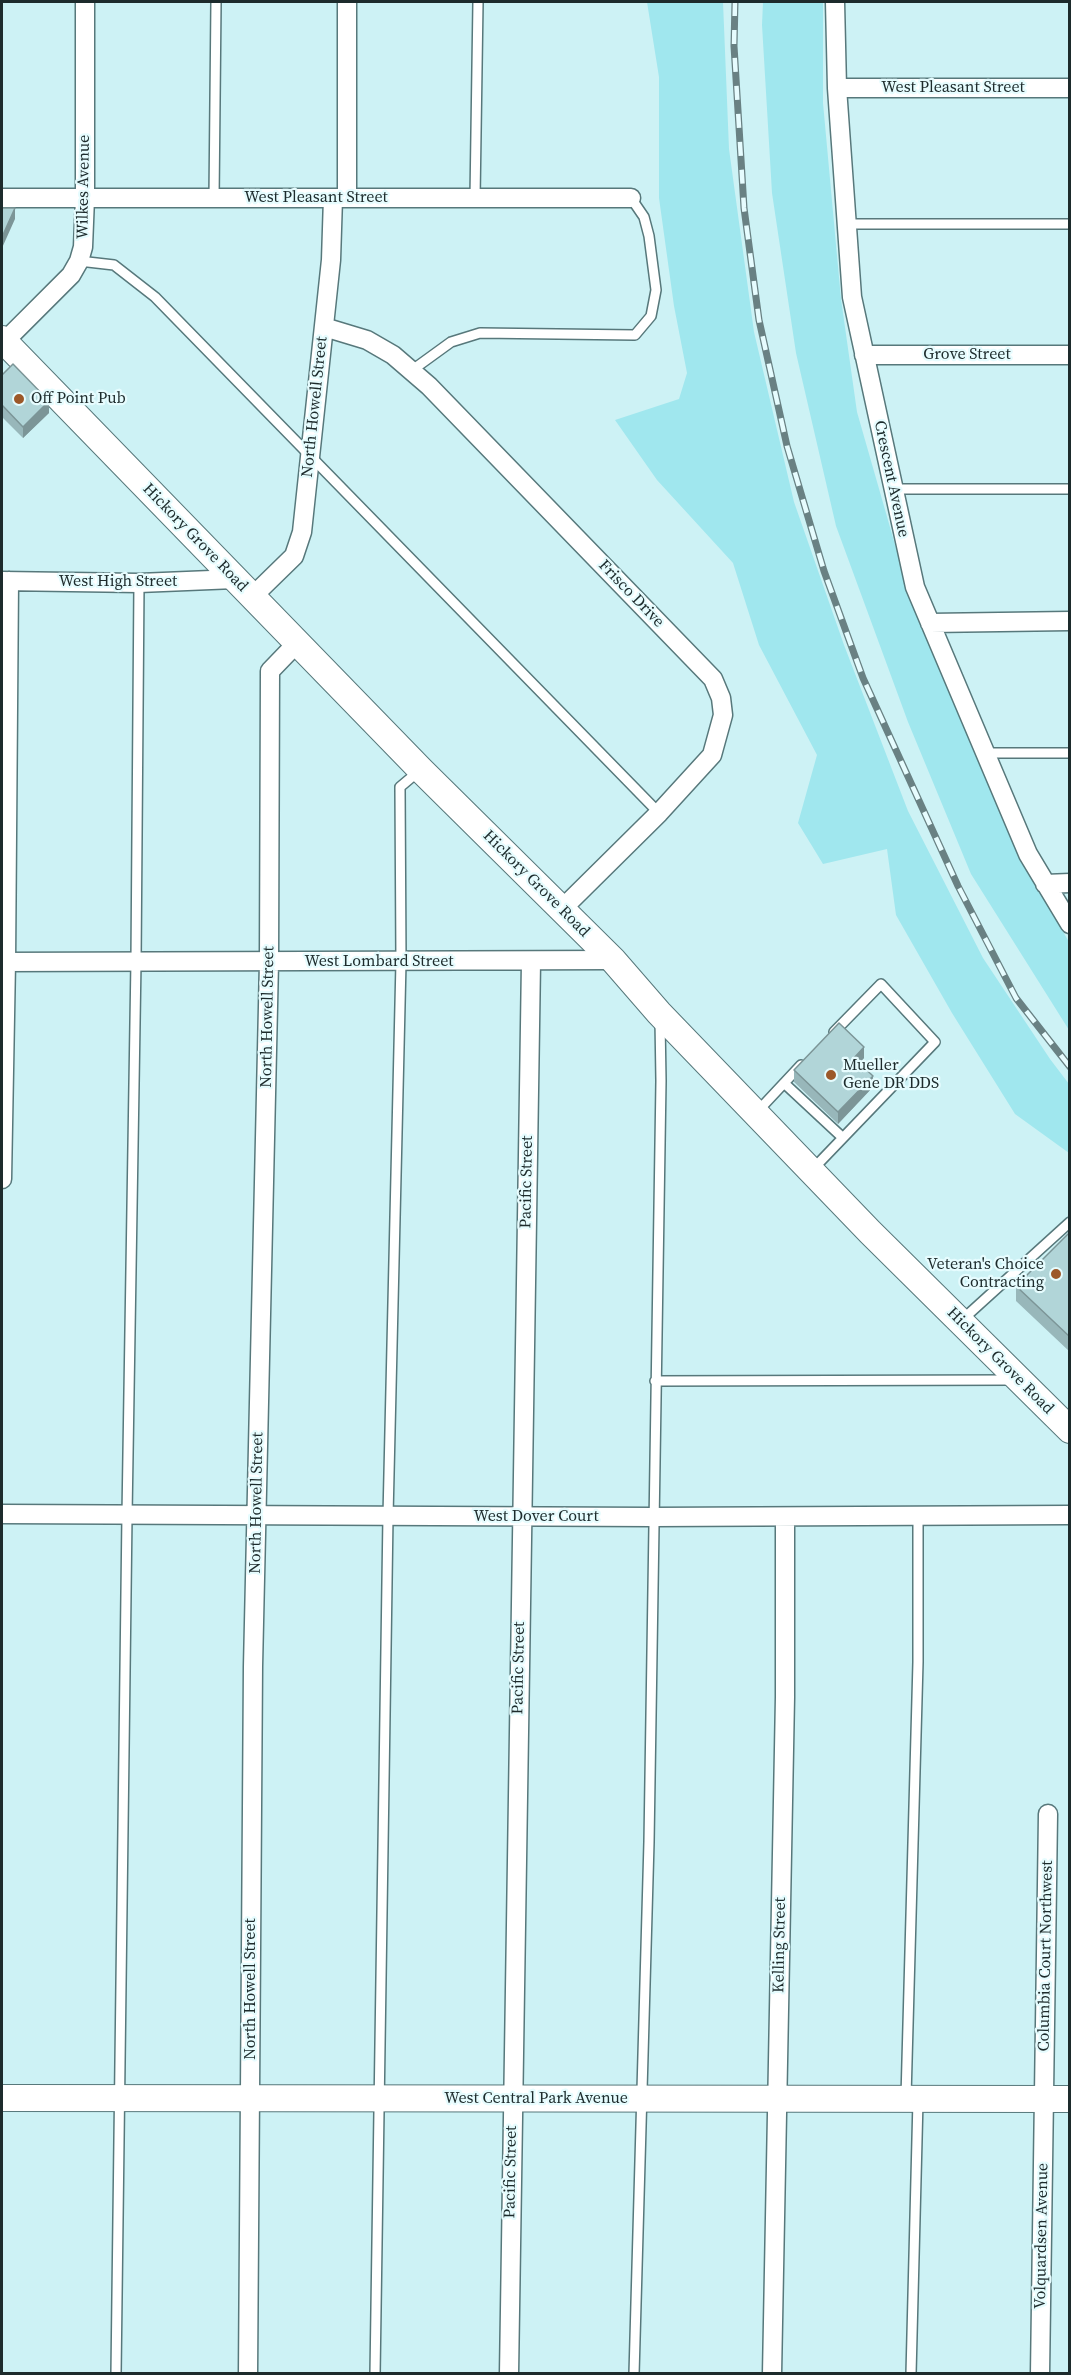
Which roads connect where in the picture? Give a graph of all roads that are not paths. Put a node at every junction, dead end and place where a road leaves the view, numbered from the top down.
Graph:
1 (85, 2) edge
2 (216, 2) edge
3 (347, 2) edge
4 (478, 2) edge
5 (835, 2) edge
6 (837, 88) junction
7 (1070, 88) edge
8 (2, 198) edge
9 (85, 198) junction
10 (340, 198) junction
11 (475, 198) junction
12 (631, 198) joint
13 (214, 199) junction
14 (845, 224) junction
15 (1070, 224) edge
16 (79, 261) junction
17 (324, 327) junction
18 (3, 340) edge
19 (864, 355) junction
20 (1070, 355) edge
21 (411, 371) junction
22 (310, 456) junction
23 (893, 489) junction
24 (1070, 489) edge
25 (235, 579) junction
26 (5, 581) edge
27 (139, 583) junction
28 (252, 597) junction
29 (1070, 621) edge
30 (930, 623) junction
31 (297, 643) junction
32 (985, 753) junction
33 (1070, 753) edge
34 (421, 770) junction
35 (659, 813) junction
36 (1045, 884) junction
37 (1070, 884) edge
38 (562, 909) junction
39 (1070, 924) edge
40 (613, 960) junction
41 (136, 961) junction
42 (4, 962) edge
43 (269, 962) junction
44 (401, 962) junction
45 (531, 962) junction
46 (660, 1013) junction
47 (824, 1042) edge
48 (808, 1058) edge
49 (784, 1083) junction
50 (756, 1113) junction
51 (842, 1137) junction
52 (811, 1170) junction
53 (2, 1179) edge
54 (1070, 1222) edge
55 (961, 1322) junction
56 (1019, 1379) junction
57 (656, 1382) junction
58 (1070, 1430) edge
59 (2, 1514) edge
60 (127, 1515) junction
61 (257, 1515) junction
62 (1070, 1515) edge
63 (388, 1516) junction
64 (521, 1516) junction
65 (918, 1516) junction
66 (653, 1517) junction
67 (784, 1517) junction
68 (1048, 1814) dead end
69 (2, 2098) edge
70 (120, 2099) junction
71 (250, 2099) junction
72 (379, 2099) junction
73 (512, 2099) junction
74 (641, 2099) junction
75 (777, 2099) junction
76 (1044, 2099) junction
77 (1070, 2099) edge
78 (912, 2100) junction
79 (116, 2373) edge
80 (248, 2373) edge
81 (375, 2373) edge
82 (509, 2373) edge
83 (634, 2373) edge
84 (772, 2373) edge
85 (911, 2373) edge
86 (1040, 2373) edge

1 - 9 street, Wilkes Avenue
2 - 13 lane
3 - 10 street, North Howell Street
4 - 11 lane
5 - 6 street, Crescent Avenue
6 - 7 street, West Pleasant Street
6 - 14 street, Crescent Avenue
8 - 9 street, West Pleasant Street
9 - 13 street, West Pleasant Street
9 - 16 street, Wilkes Avenue
10 - 11 street, West Pleasant Street
10 - 13 street, West Pleasant Street
10 - 17 street, North Howell Street
11 - 12 street, West Pleasant Street
12 - 21 lane
14 - 15 lane
14 - 19 street, Crescent Avenue
16 - 18 street, Wilkes Avenue
16 - 22 lane
17 - 21 street, Frisco Drive
17 - 22 street, North Howell Street
18 - 25 main road, Hickory Grove Road
19 - 20 street, Grove Street
19 - 23 street, Crescent Avenue
21 - 35 street, Frisco Drive
22 - 28 street, North Howell Street
22 - 35 lane
23 - 24 lane
23 - 30 street, Crescent Avenue
25 - 27 street, West High Street
25 - 28 main road, Hickory Grove Road
26 - 27 street, West High Street
26 - 42 street
27 - 41 lane
28 - 31 main road, Hickory Grove Road
29 - 30 street
30 - 32 street, Crescent Avenue
31 - 34 main road, Hickory Grove Road
31 - 43 street, North Howell Street
32 - 33 lane
32 - 36 street, Crescent Avenue
34 - 38 main road, Hickory Grove Road
34 - 44 lane
35 - 38 street, Frisco Drive
36 - 37 street
36 - 39 street, Crescent Avenue
38 - 40 main road, Hickory Grove Road
40 - 45 street, West Lombard Street
40 - 46 main road, Hickory Grove Road
41 - 42 street, West Lombard Street
41 - 43 street, West Lombard Street
41 - 60 lane
42 - 53 street
43 - 44 street, West Lombard Street
43 - 61 street, North Howell Street
44 - 45 street, West Lombard Street
44 - 63 lane
45 - 64 street, Pacific Street
46 - 50 main road, Hickory Grove Road
46 - 57 lane
47 - 51 lane
48 - 49 lane
49 - 50 lane
49 - 51 lane
50 - 52 main road, Hickory Grove Road
51 - 52 lane
52 - 55 main road, Hickory Grove Road
54 - 55 lane
55 - 56 main road, Hickory Grove Road
56 - 57 lane
56 - 58 main road, Hickory Grove Road
57 - 66 lane
59 - 60 street, West Dover Court
60 - 61 street, West Dover Court
60 - 70 lane
61 - 63 street, West Dover Court
61 - 71 street, North Howell Street
62 - 65 street, West Dover Court
63 - 64 street, West Dover Court
63 - 72 lane
64 - 66 street, West Dover Court
64 - 73 street, Pacific Street
65 - 67 street, West Dover Court
65 - 78 lane
66 - 67 street, West Dover Court
66 - 74 lane
67 - 75 street, Kelling Street
68 - 76 street, Columbia Court Northwest
69 - 70 main road, West Central Park Avenue
70 - 71 main road, West Central Park Avenue
70 - 79 lane
71 - 72 main road, West Central Park Avenue
71 - 80 street, North Howell Street
72 - 73 main road, West Central Park Avenue
72 - 81 lane
73 - 74 main road, West Central Park Avenue
73 - 82 street, Pacific Street
74 - 75 main road, West Central Park Avenue
74 - 83 lane
75 - 78 main road, West Central Park Avenue
75 - 84 street, Kelling Street
76 - 77 main road, West Central Park Avenue
76 - 78 main road, West Central Park Avenue
76 - 86 street, Volquardsen Avenue
78 - 85 lane

